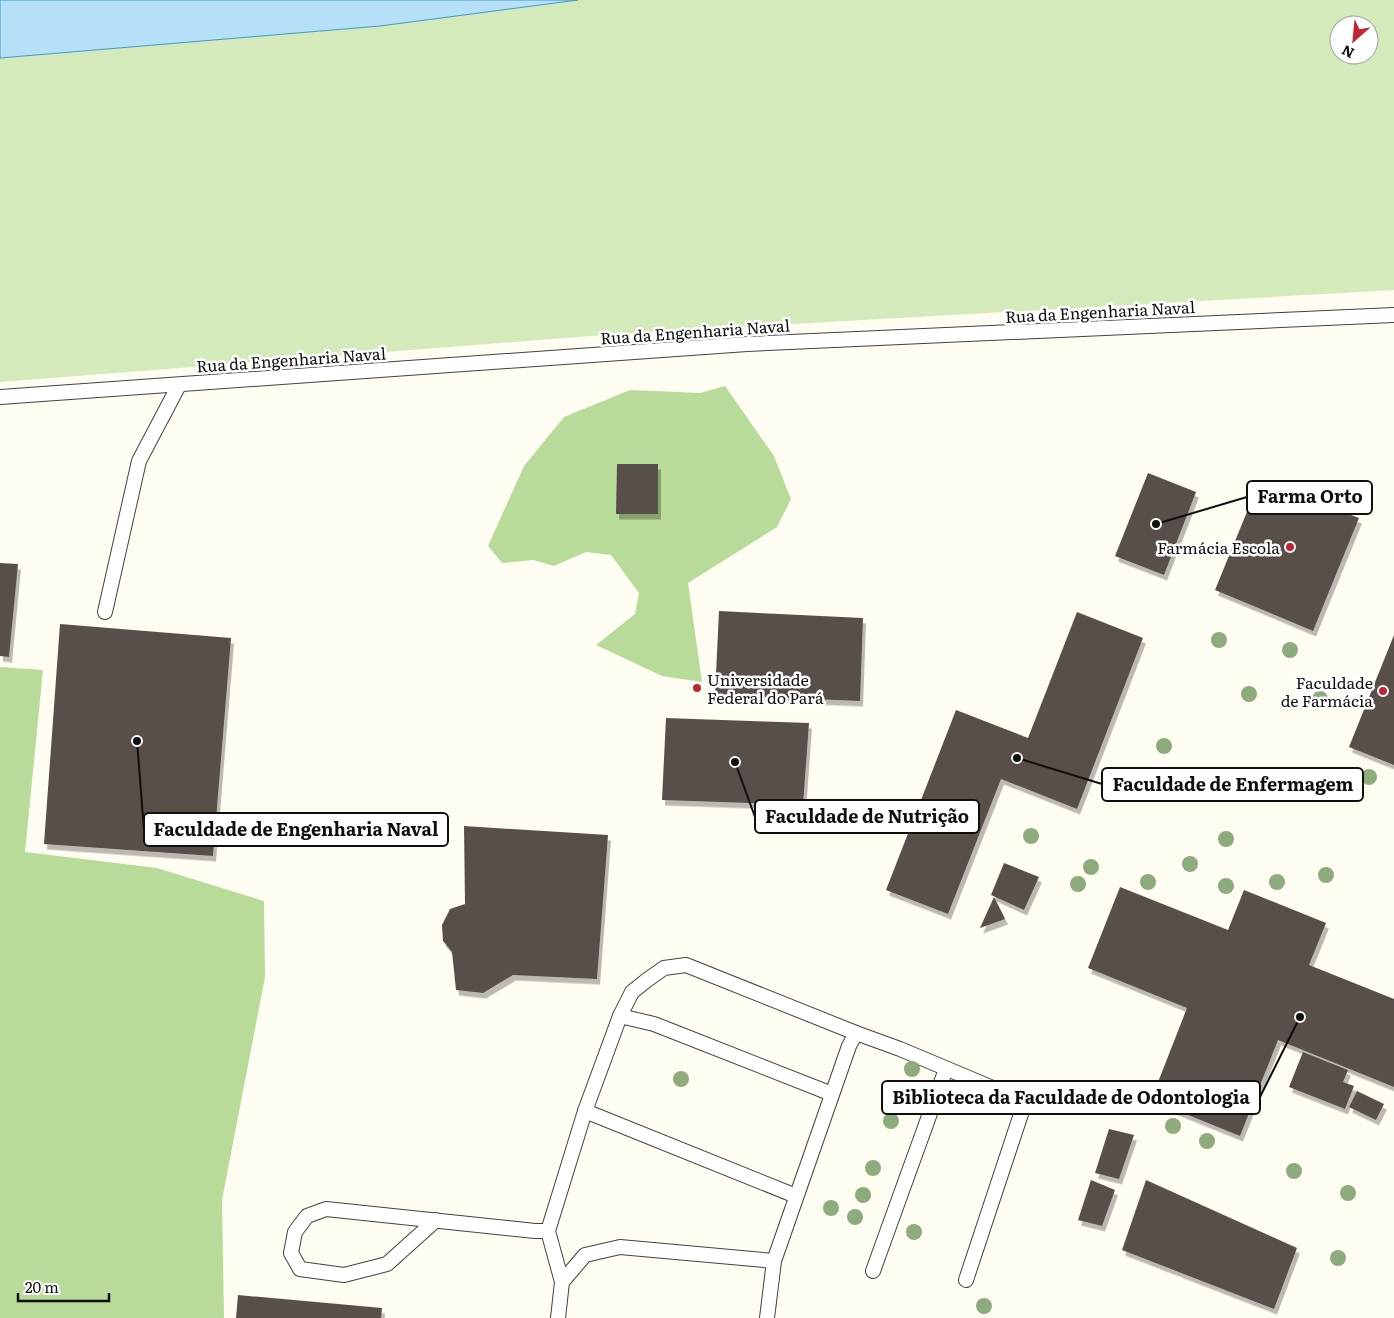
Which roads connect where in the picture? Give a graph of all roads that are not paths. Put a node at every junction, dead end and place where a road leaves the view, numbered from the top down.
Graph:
1 (1394, 315) edge
2 (179, 385) junction
3 (0, 397) edge
4 (105, 612) dead end
5 (620, 1016) junction
6 (856, 1032) junction
7 (946, 1069) junction
8 (832, 1094) junction
9 (585, 1111) junction
10 (796, 1196) junction
11 (436, 1220) junction
12 (548, 1231) junction
13 (774, 1261) junction
14 (873, 1271) dead end
15 (966, 1280) dead end
16 (562, 1282) junction
17 (558, 1318) edge
18 (767, 1318) edge

1 - 2 lane, Rua da Engenharia Naval
2 - 3 lane, Rua da Engenharia Naval
2 - 4 lane
5 - 6 lane
5 - 8 lane
5 - 9 lane
6 - 7 lane
6 - 8 lane
7 - 14 lane
7 - 15 lane
8 - 10 lane
9 - 10 lane
9 - 12 lane
10 - 13 lane
11 - 11 lane
11 - 12 lane
12 - 16 lane
13 - 16 lane
13 - 18 lane
16 - 17 lane

